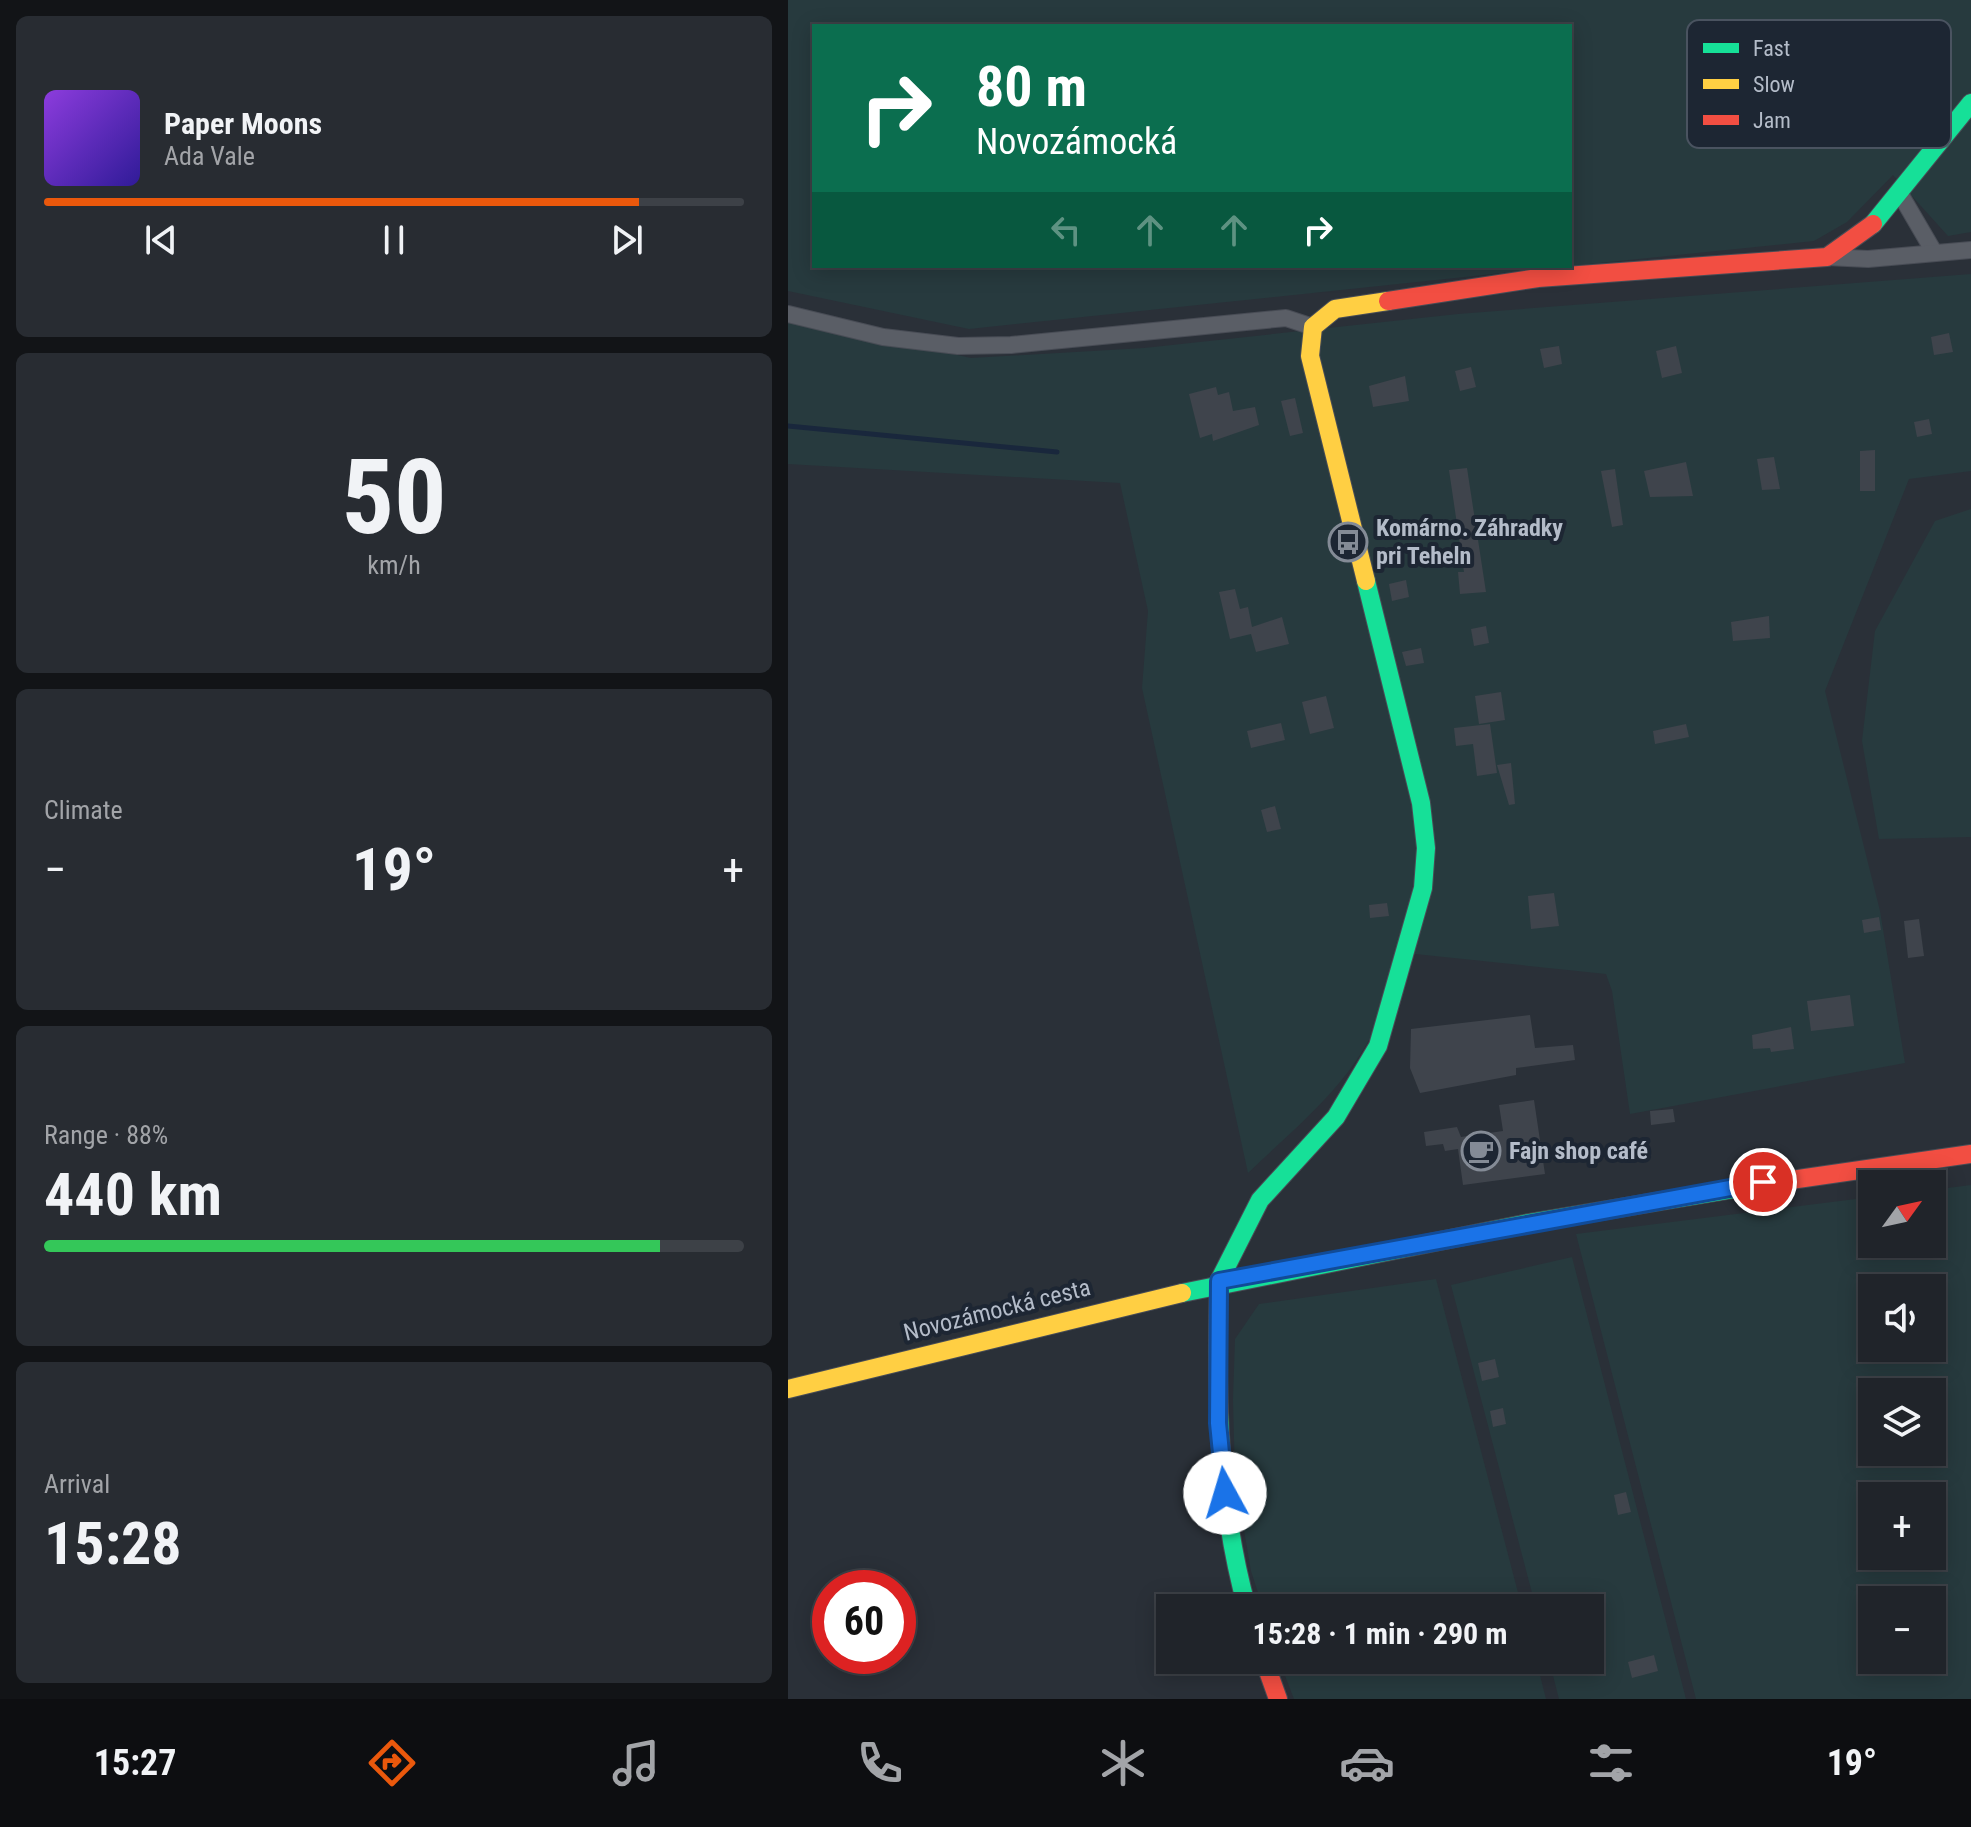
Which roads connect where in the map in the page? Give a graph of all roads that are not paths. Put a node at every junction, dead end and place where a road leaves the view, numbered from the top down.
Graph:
1 (1971, 103) edge
2 (1951, 128) edge
3 (1935, 148) edge
4 (1899, 192) junction
5 (1971, 250) edge
6 (1934, 252) junction
7 (1827, 257) junction
8 (788, 314) edge
9 (1313, 327) junction
10 (1971, 1154) edge
11 (1219, 1281) junction
12 (788, 1389) edge
13 (1244, 1594) edge
14 (1269, 1674) edge
15 (1278, 1699) edge

1 - 2 street
3 - 4 street
4 - 6 street
4 - 7 street
5 - 6 street
6 - 7 street
7 - 9 street
8 - 9 street
9 - 11 street
10 - 11 street, Novozámocká cesta
11 - 12 street, Novozámocká cesta
11 - 13 street
14 - 15 street

